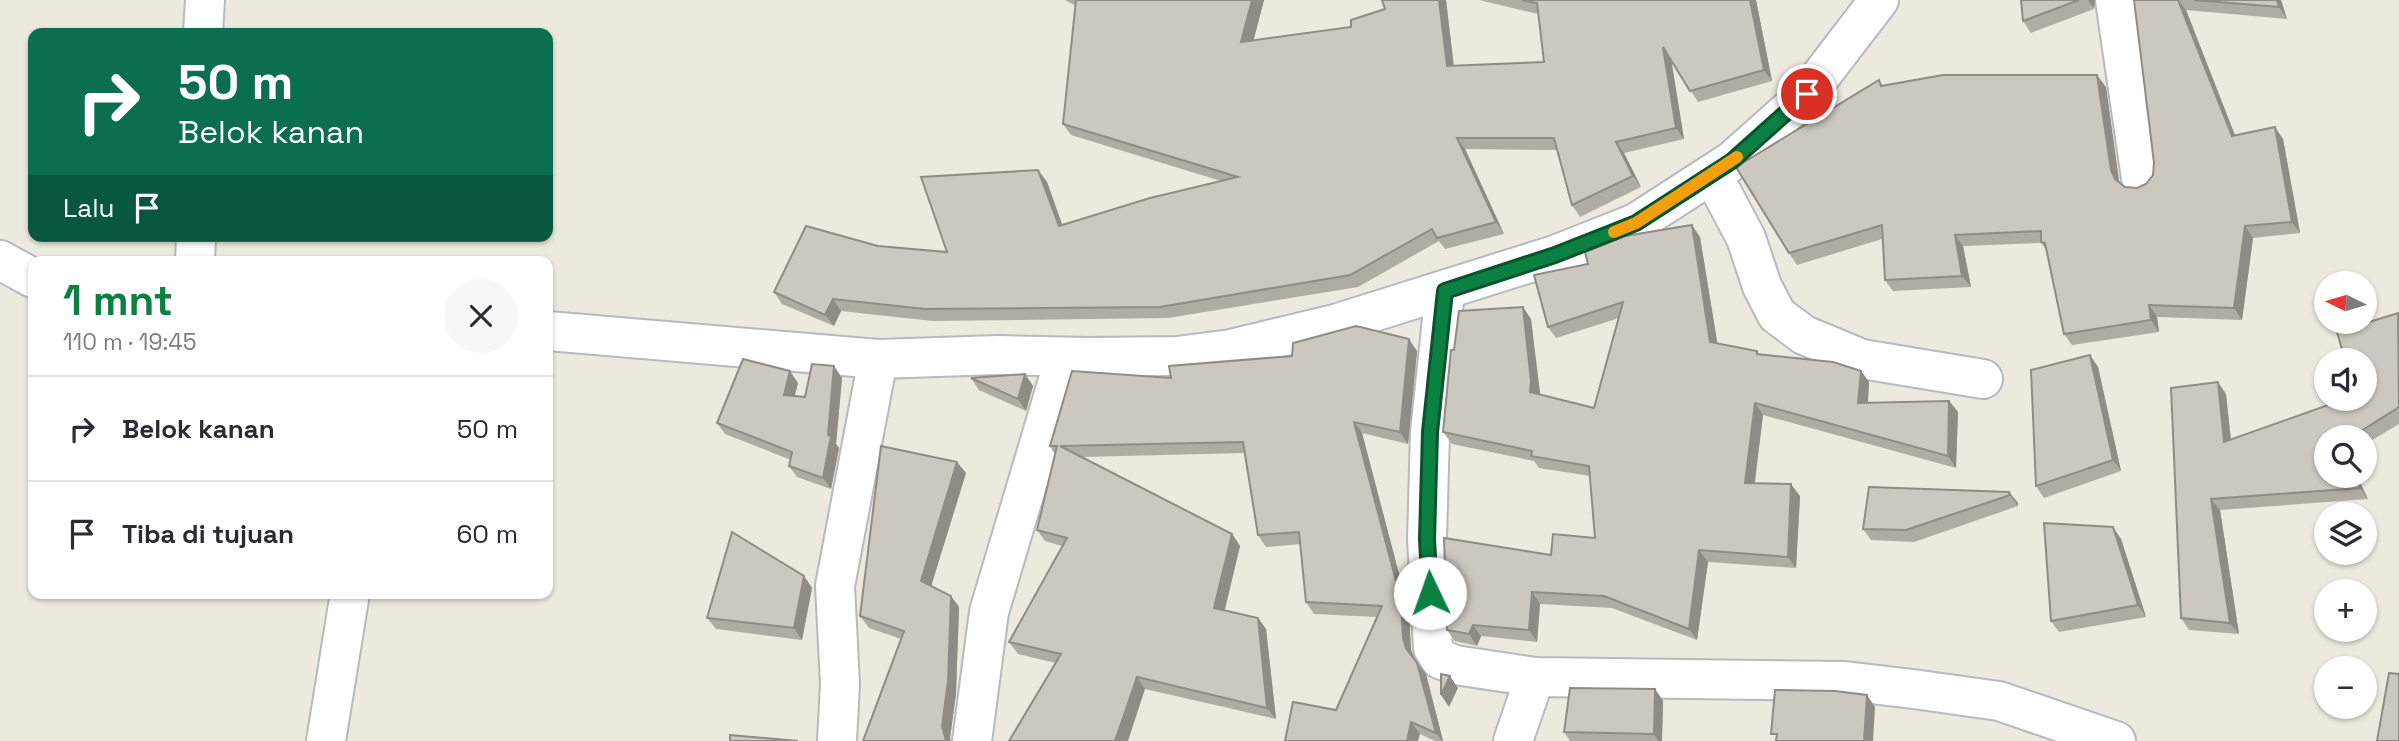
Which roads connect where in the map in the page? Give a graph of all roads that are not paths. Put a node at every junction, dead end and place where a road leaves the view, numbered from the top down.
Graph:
1 (205, 0) edge
2 (1879, 0) edge
3 (2115, 0) edge
4 (203, 28) edge
5 (1713, 174) junction
6 (2141, 178) dead end
7 (0, 260) edge
8 (28, 275) edge
9 (1445, 291) junction
10 (553, 331) edge
11 (1065, 357) junction
12 (878, 359) junction
13 (1983, 379) dead end
14 (349, 599) edge
15 (1535, 677) junction
16 (326, 741) edge
17 (837, 741) edge
18 (972, 741) edge
19 (1513, 741) edge
20 (2116, 741) edge

1 - 4 street
2 - 5 street
3 - 6 street
5 - 9 street
5 - 13 street
7 - 8 street
9 - 11 street
9 - 15 street
10 - 12 street
11 - 12 street
11 - 18 street
12 - 17 street
14 - 16 street
15 - 19 street
15 - 20 street

